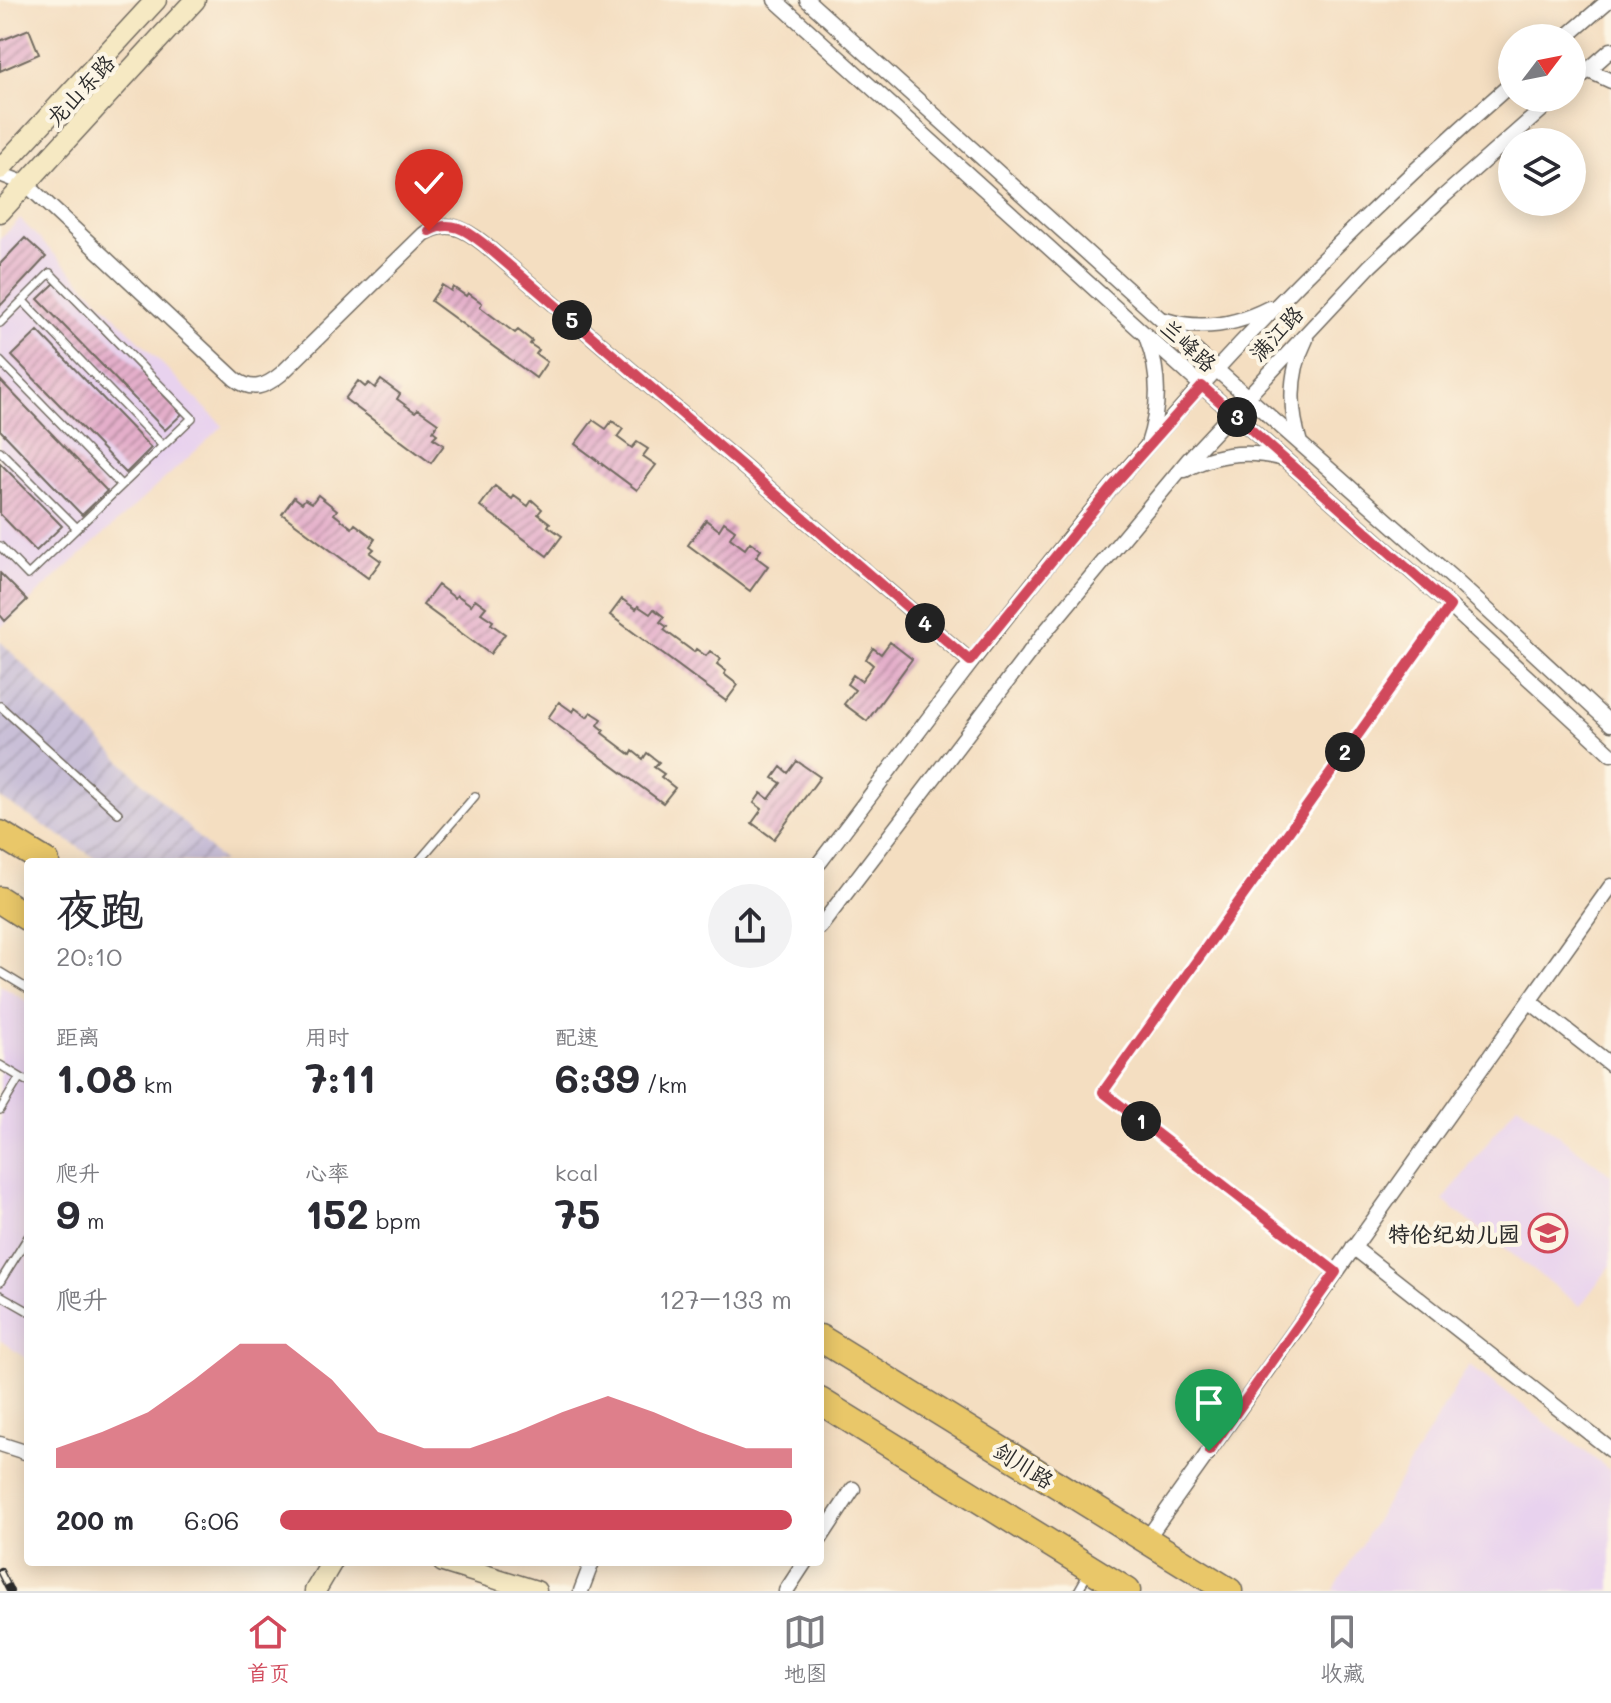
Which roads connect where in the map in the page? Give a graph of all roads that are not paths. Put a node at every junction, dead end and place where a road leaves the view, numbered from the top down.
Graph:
1 (156, 0) edge
2 (195, 0) edge
3 (775, 0) edge
4 (807, 0) edge
5 (1609, 0) edge
6 (1581, 24) edge
7 (1611, 50) edge
8 (1587, 70) joint
9 (1611, 81) edge
10 (1498, 96) edge
11 (1539, 112) edge
12 (0, 172) edge
13 (26, 184) junction
14 (0, 212) edge
15 (1294, 288) junction
16 (23, 301) junction
17 (1320, 318) junction
18 (1160, 319) junction
19 (0, 323) edge
20 (1145, 335) junction
21 (0, 361) edge
22 (1217, 370) junction
23 (1202, 386) junction
24 (1246, 396) junction
25 (1232, 413) junction
26 (1300, 444) junction
27 (163, 446) junction
28 (1147, 448) junction
29 (0, 451) edge
30 (1284, 459) junction
31 (1174, 476) junction
32 (121, 485) junction
33 (77, 528) junction
34 (0, 546) edge
35 (1450, 606) junction
36 (970, 661) junction
37 (0, 706) edge
38 (1611, 724) edge
39 (1611, 754) edge
40 (475, 796) dead end
41 (118, 813) dead end
42 (0, 834) edge
43 (39, 858) edge
44 (421, 858) edge
45 (823, 858) edge
46 (1611, 886) edge
47 (0, 900) edge
48 (24, 915) edge
49 (824, 922) edge
50 (0, 972) edge
51 (24, 987) edge
52 (1529, 1001) junction
53 (0, 1065) edge
54 (1611, 1065) edge
55 (24, 1079) edge
56 (0, 1110) edge
57 (24, 1243) edge
58 (1353, 1247) junction
59 (1336, 1272) junction
60 (0, 1282) edge
61 (0, 1295) edge
62 (24, 1309) edge
63 (824, 1340) edge
64 (824, 1404) edge
65 (0, 1444) edge
66 (1611, 1450) edge
67 (24, 1452) edge
68 (853, 1489) dead end
69 (824, 1533) edge
70 (1146, 1540) junction
71 (330, 1566) edge
72 (456, 1566) edge
73 (590, 1566) edge
74 (802, 1566) edge
75 (1085, 1580) edge
76 (315, 1591) edge
77 (536, 1591) edge
78 (581, 1591) edge
79 (786, 1591) edge
80 (1127, 1591) edge
81 (1229, 1591) edge

1 - 12 street, 龙山东路
2 - 13 street, 龙山东路
3 - 20 street, 兰峰路
4 - 18 street, 兰峰路
5 - 6 street
7 - 8 street
8 - 9 street
10 - 15 street, 满江路
11 - 17 street, 满江路
12 - 13 street
13 - 14 street, 龙山东路
13 - 36 street
15 - 18 street
15 - 22 street, 满江路
16 - 19 lane
16 - 27 lane
16 - 27 lane
17 - 24 street, 满江路
17 - 26 street
18 - 22 street, 兰峰路
20 - 23 street, 兰峰路
20 - 28 street
21 - 32 lane
22 - 23 street, 满江路
22 - 24 street, 兰峰路
23 - 25 street, 兰峰路
23 - 28 street, 满江路
24 - 25 street, 满江路
24 - 26 street, 兰峰路
25 - 30 street, 兰峰路
25 - 31 street, 满江路
26 - 38 street, 兰峰路
27 - 32 lane
28 - 36 street, 满江路
29 - 33 lane
30 - 31 street
30 - 35 street, 兰峰路
31 - 49 street, 满江路
32 - 33 lane
33 - 34 lane
35 - 39 street, 兰峰路
35 - 59 lane
36 - 45 street, 满江路
37 - 41 lane
40 - 44 lane
42 - 43 highway
46 - 52 street
47 - 48 highway
50 - 51 lane
52 - 54 street
52 - 58 street
53 - 55 lane
55 - 56 lane
57 - 60 lane
58 - 59 street
58 - 66 street
59 - 70 street
61 - 62 lane
63 - 70 highway, 剑川路
64 - 75 highway
65 - 67 street
68 - 69 street
70 - 81 highway, 剑川路
71 - 76 street
72 - 77 street
73 - 78 street
74 - 79 street
75 - 80 highway

